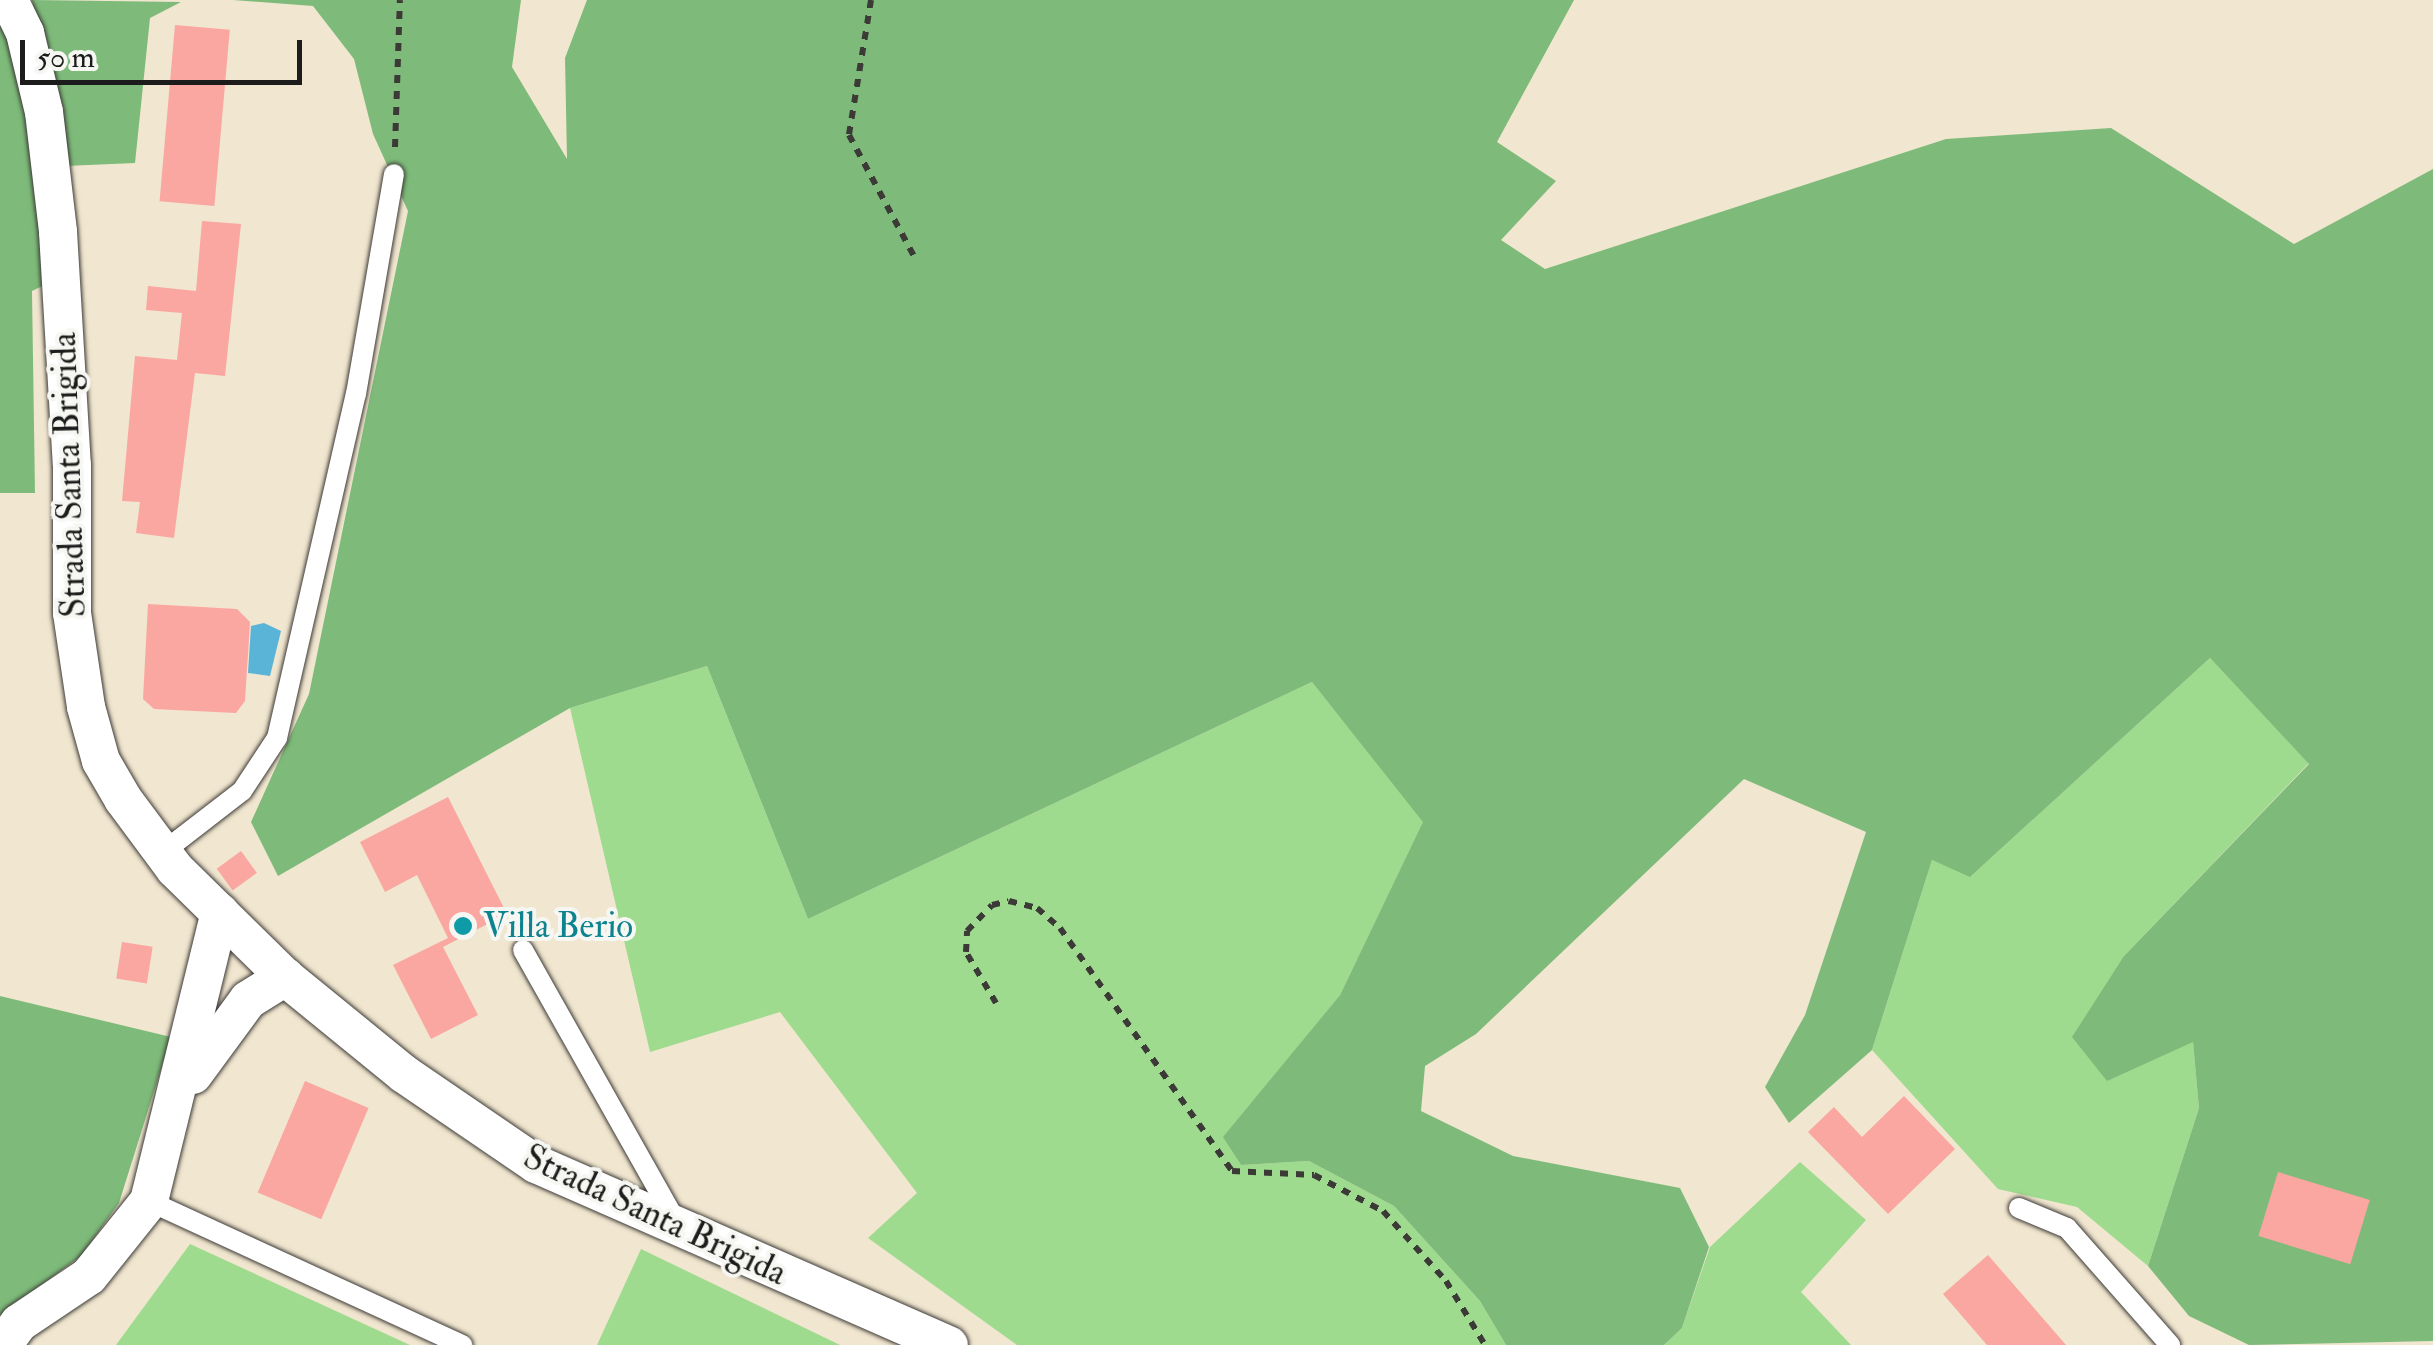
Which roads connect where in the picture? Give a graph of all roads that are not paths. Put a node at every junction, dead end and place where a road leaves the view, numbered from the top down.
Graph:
1 (9, 0) edge
2 (394, 174) road end
3 (163, 852) junction
4 (220, 913) junction
5 (523, 950) dead end
6 (285, 977) junction
7 (170, 1111) junction
8 (149, 1201) junction
9 (2020, 1208) dead end
10 (678, 1225) junction
11 (2, 1345) edge
12 (462, 1345) edge
13 (950, 1345) edge
14 (2170, 1345) edge

1 - 3 street, Strada Santa Brigida
2 - 3 lane
3 - 4 street, Strada Santa Brigida
4 - 6 street, Strada Santa Brigida
4 - 7 street
5 - 10 lane
6 - 7 street
6 - 10 street, Strada Santa Brigida
7 - 8 street
8 - 11 street
8 - 12 lane
9 - 14 lane
10 - 13 street, Strada Santa Brigida

